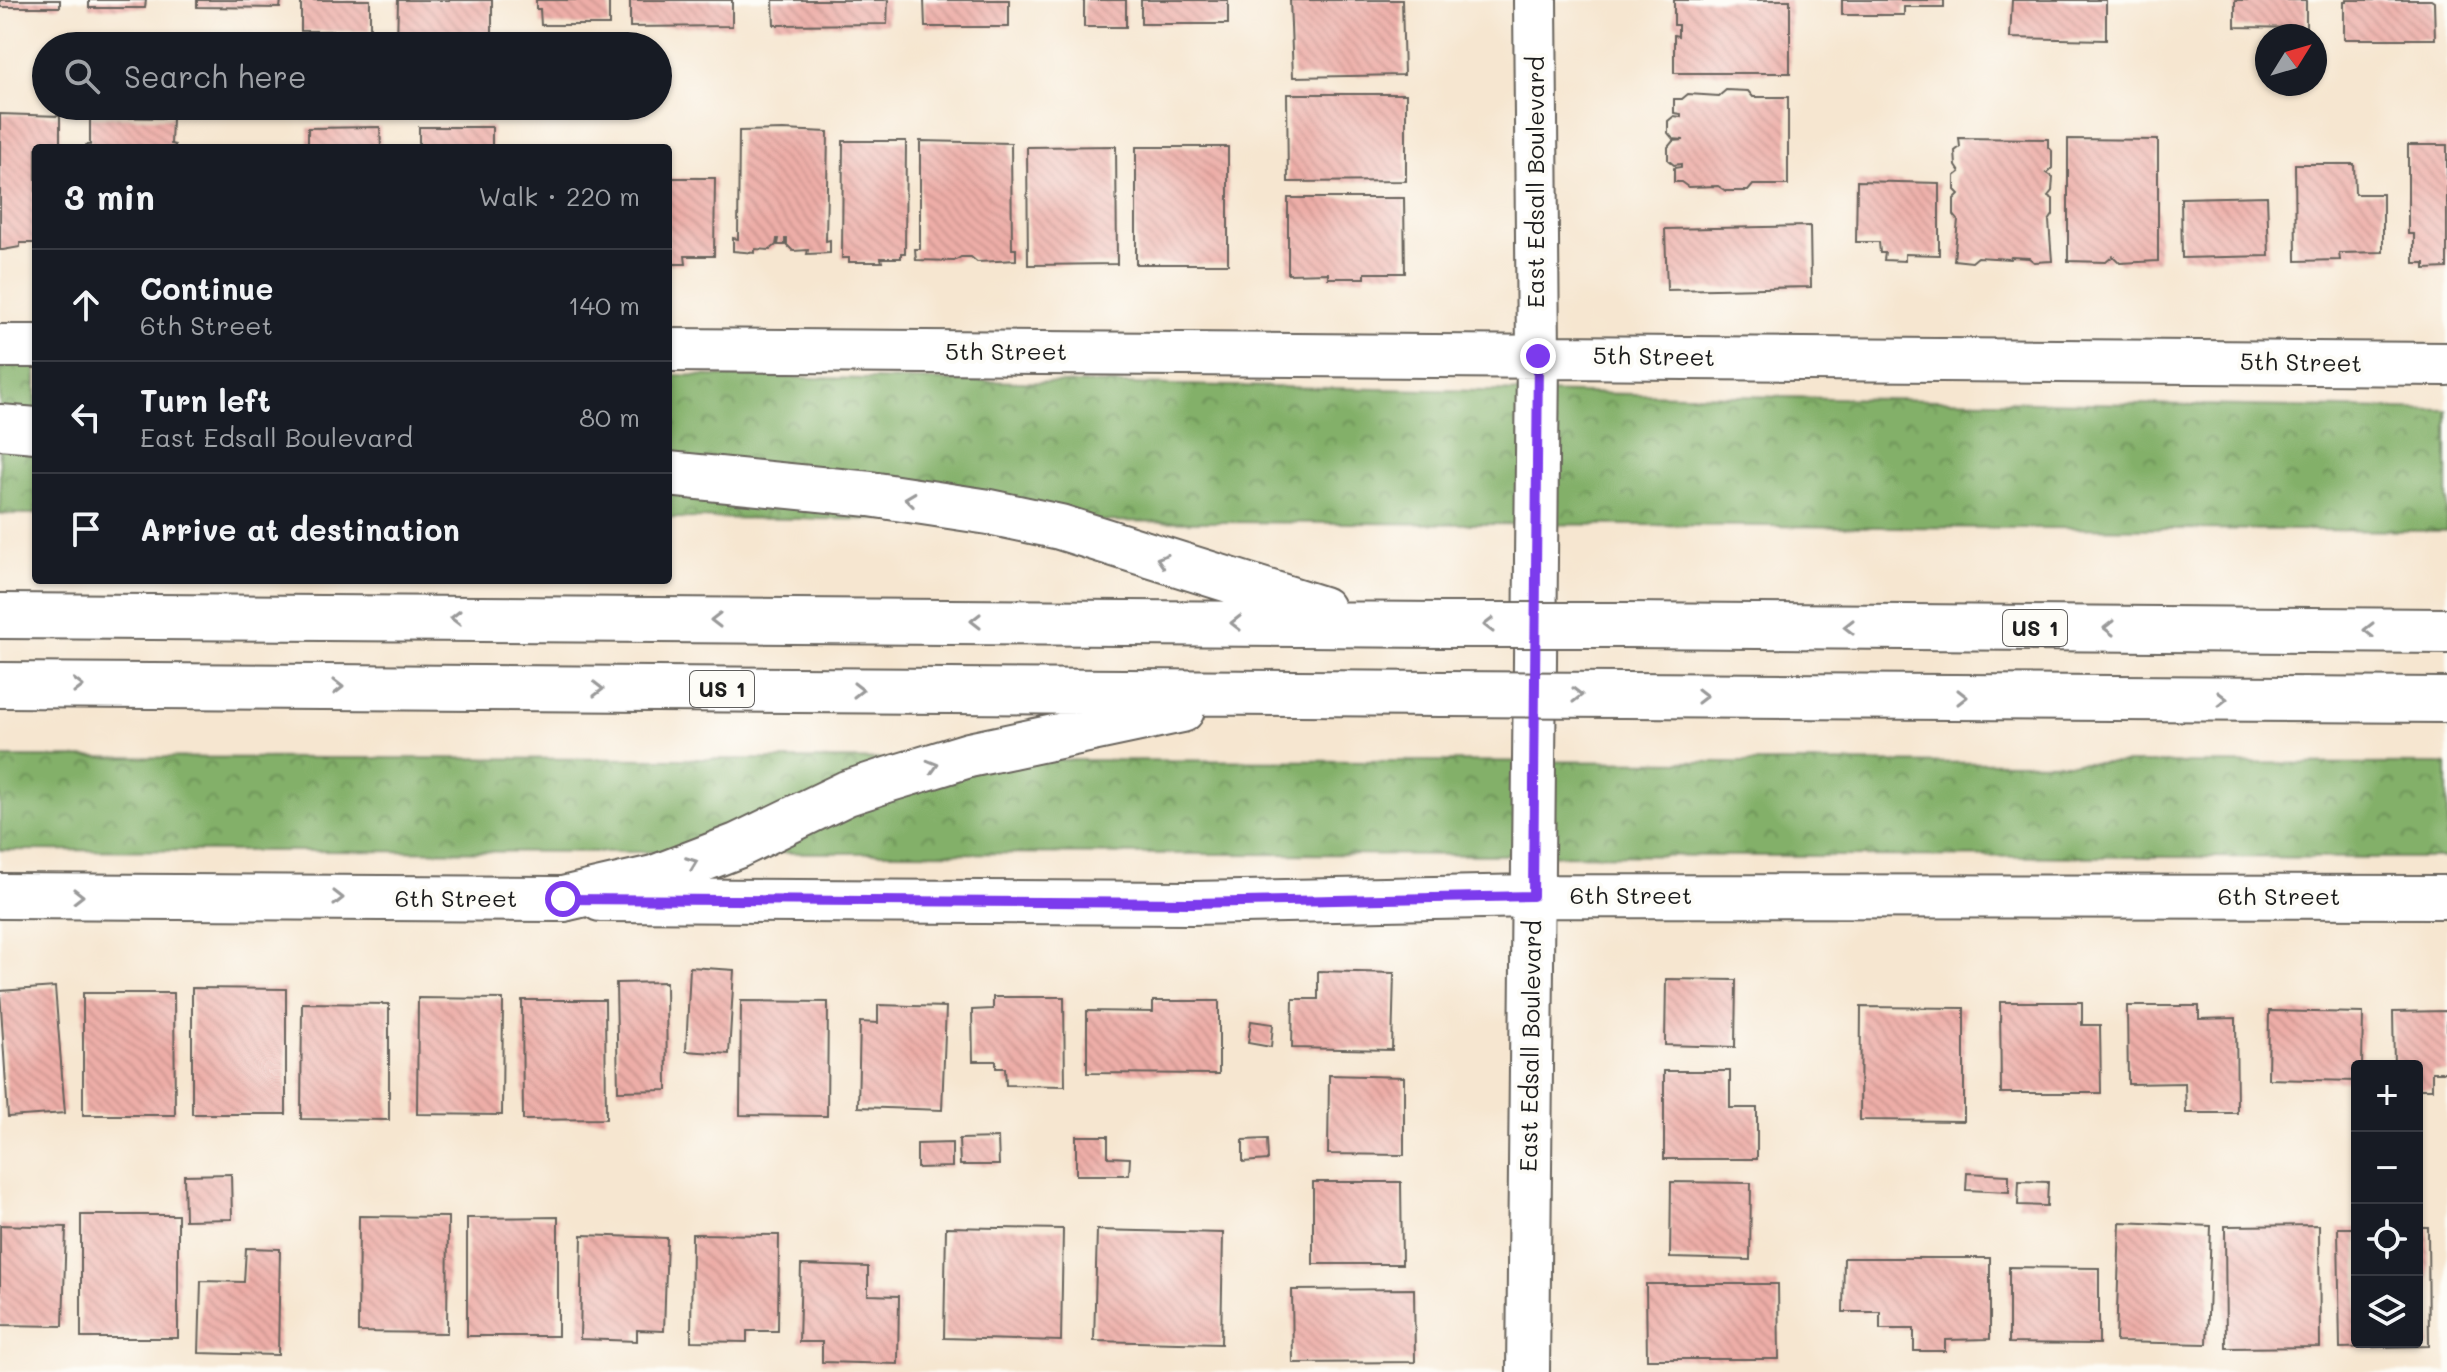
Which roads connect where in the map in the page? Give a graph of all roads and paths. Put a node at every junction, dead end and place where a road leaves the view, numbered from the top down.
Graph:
1 (1535, 0) edge
2 (0, 346) edge
3 (32, 346) edge
4 (672, 350) edge
5 (1538, 356) junction
6 (2447, 364) edge
7 (0, 427) edge
8 (32, 430) edge
9 (672, 474) edge
10 (0, 616) edge
11 (1370, 624) junction
12 (2447, 631) edge
13 (0, 685) edge
14 (1259, 692) junction
15 (2447, 700) edge
16 (0, 896) edge
17 (1533, 896) junction
18 (2447, 897) edge
19 (563, 899) junction
20 (1528, 1372) edge

1 - 5 street, East Edsall Boulevard
2 - 3 street
4 - 5 street, 5th Street
5 - 6 street, 5th Street
5 - 17 street, East Edsall Boulevard
7 - 8 main road
11 -> 9 main road
11 -> 10 main road, US 1
12 -> 11 main road, US 1, bridge
13 -> 14 main road, US 1
14 -> 15 main road, US 1, bridge
19 -> 14 main road
16 -> 19 main road, 6th Street
17 - 18 street, 6th Street
17 - 19 street, 6th Street
17 - 20 street, East Edsall Boulevard

